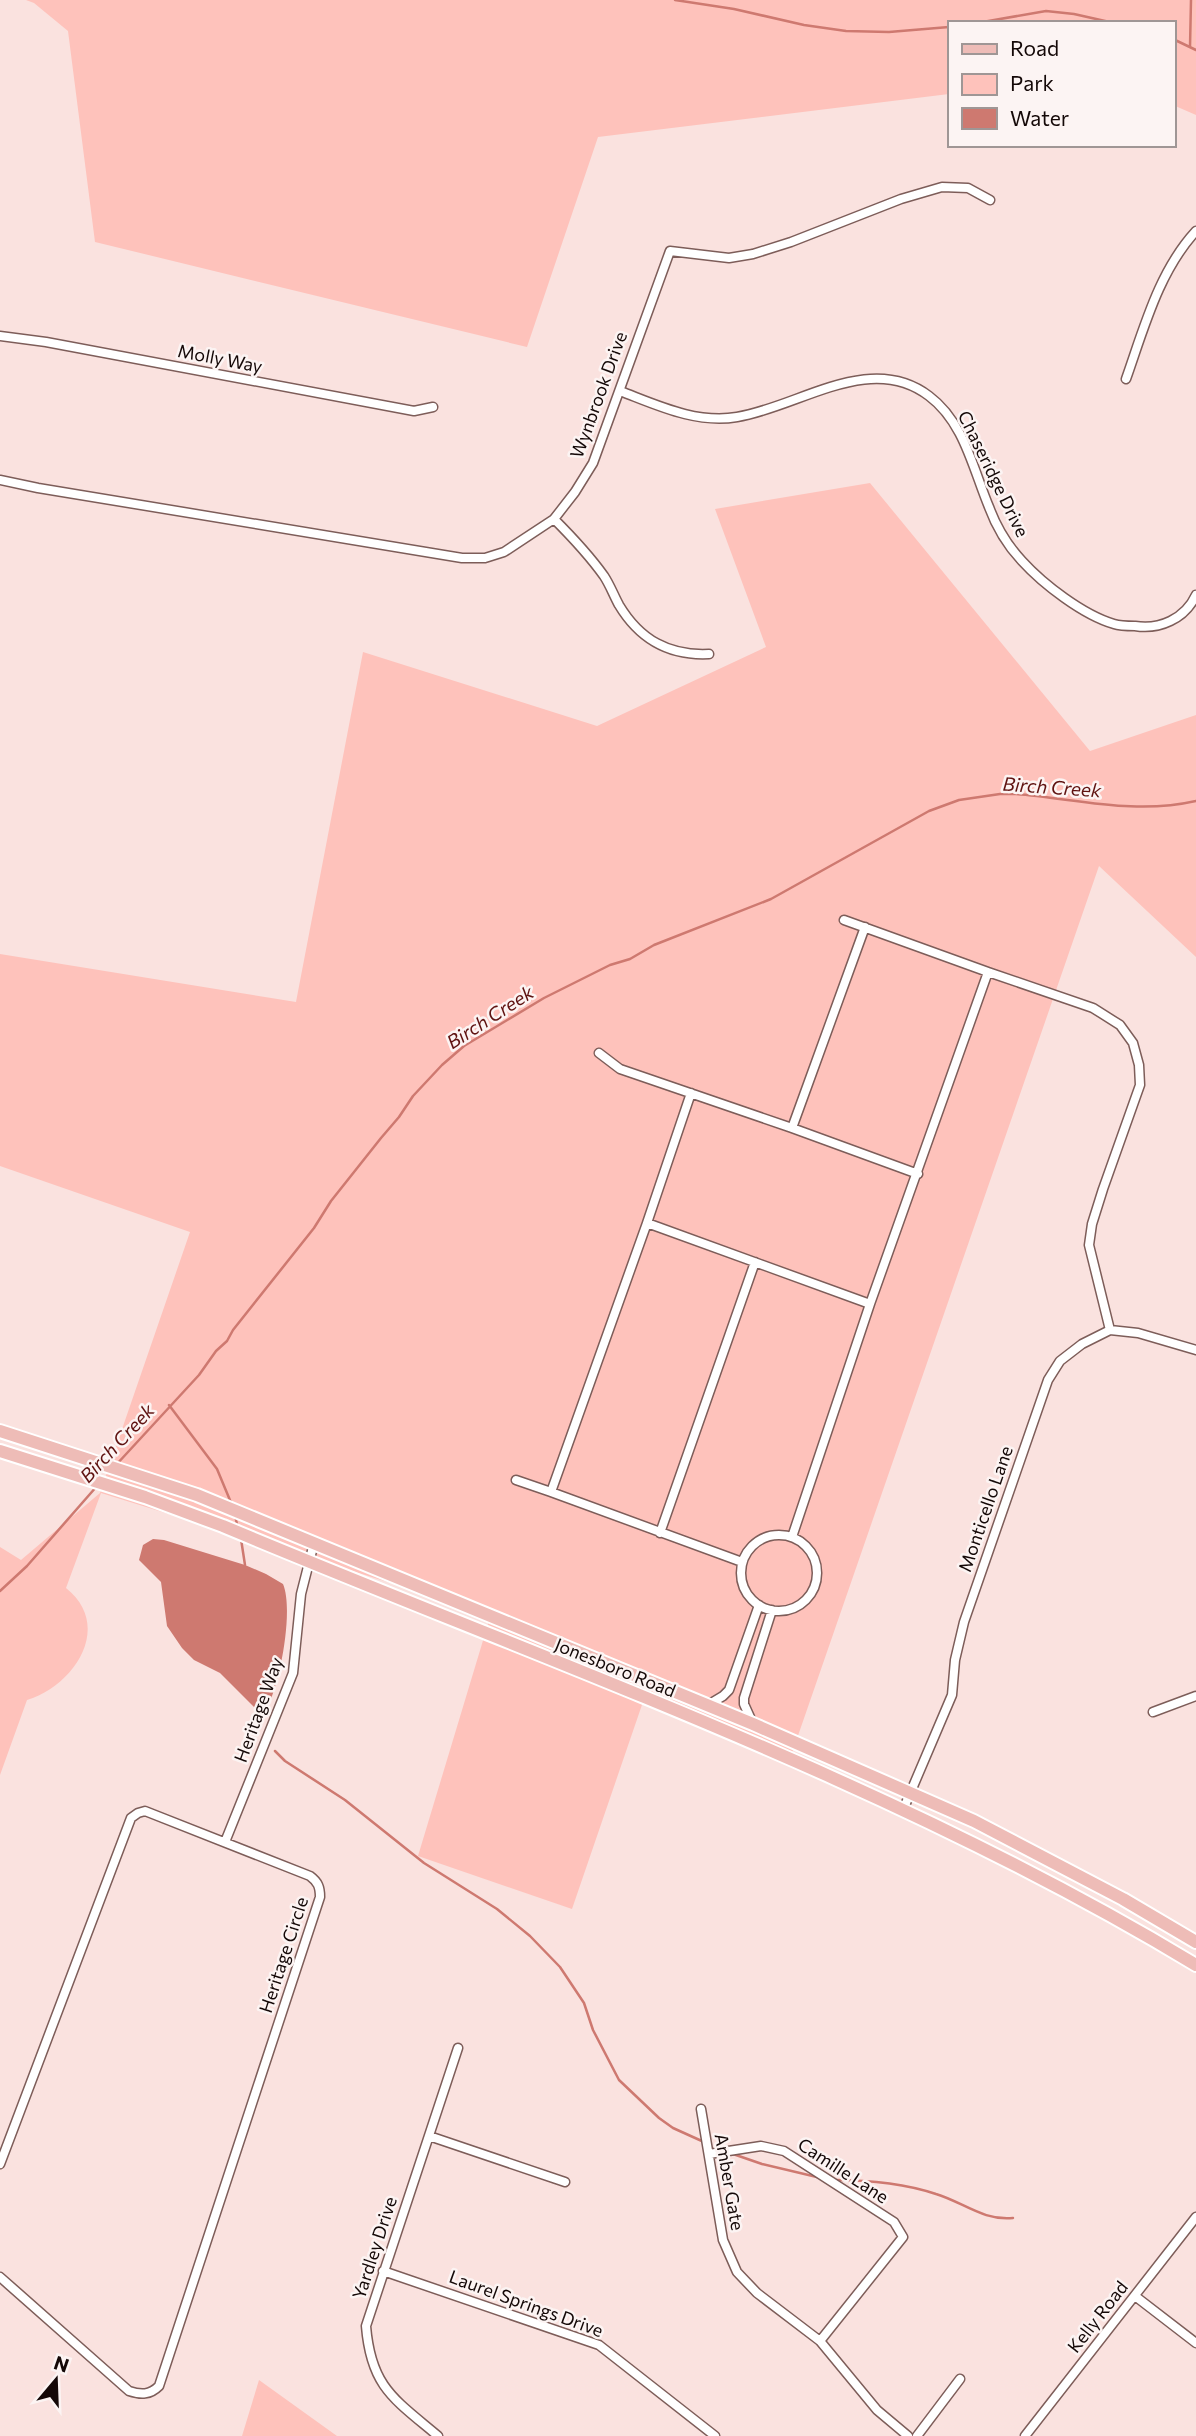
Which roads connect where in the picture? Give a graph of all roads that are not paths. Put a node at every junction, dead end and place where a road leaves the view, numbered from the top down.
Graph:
1 (990, 200) dead end
2 (1196, 231) edge
3 (0, 337) edge
4 (1126, 379) dead end
5 (620, 391) junction
6 (433, 407) dead end
7 (0, 480) edge
8 (554, 519) junction
9 (1196, 595) edge
10 (709, 654) dead end
11 (844, 920) dead end
12 (865, 927) junction
13 (988, 972) junction
14 (599, 1053) dead end
15 (691, 1093) junction
16 (792, 1128) junction
17 (918, 1174) junction
18 (647, 1223) junction
19 (755, 1262) junction
20 (870, 1304) junction
21 (1110, 1330) junction
22 (1196, 1350) edge
23 (0, 1431) edge
24 (0, 1451) edge
25 (516, 1480) dead end
26 (551, 1492) junction
27 (660, 1533) junction
28 (792, 1537) junction
29 (314, 1543) junction
30 (308, 1560) junction
31 (742, 1562) junction
32 (759, 1605) junction
33 (772, 1610) junction
34 (1196, 1696) edge
35 (708, 1705) junction
36 (1153, 1712) dead end
37 (753, 1724) junction
38 (911, 1791) junction
39 (902, 1810) junction
40 (225, 1842) junction
41 (1196, 1942) edge
42 (1196, 1965) edge
43 (458, 2048) dead end
44 (701, 2109) dead end
45 (429, 2136) junction
46 (709, 2154) junction
47 (0, 2164) edge
48 (565, 2182) dead end
49 (1196, 2217) edge
50 (383, 2271) junction
51 (0, 2277) edge
52 (1135, 2296) junction
53 (820, 2341) junction
54 (1196, 2342) edge
55 (960, 2379) dead end
56 (438, 2436) edge
57 (715, 2436) edge
58 (908, 2436) edge
59 (917, 2436) edge
60 (1025, 2436) edge

1 - 5 street, Wynbrook Drive
2 - 4 street
3 - 6 street, Molly Way
5 - 8 street, Wynbrook Drive
5 - 9 street, Chaseridge Drive
7 - 8 street, Wynbrook Drive
8 - 10 street
11 - 12 street
12 - 13 street
12 - 16 street
13 - 17 street
13 - 21 street
14 - 15 street
15 - 16 street
15 - 18 street
16 - 17 street
17 - 20 street
18 - 19 street
18 - 26 street
19 - 20 street
19 - 27 street
20 - 28 street
21 - 22 street
21 - 38 street, Monticello Lane
23 - 29 main road, Jonesboro Road
24 - 30 main road, Jonesboro Road
25 - 26 street
26 - 27 street
27 - 31 street
28 - 31 street
28 - 33 street
29 - 30 street, Heritage Way
29 - 35 main road, Jonesboro Road
30 - 39 main road, Jonesboro Road
30 - 40 street, Heritage Way
31 - 32 street
32 - 33 street
32 - 35 street
33 - 37 street
34 - 36 street
35 - 37 main road, Jonesboro Road
37 - 38 main road, Jonesboro Road
38 - 39 street, Monticello Lane
38 - 41 main road, Jonesboro Road
39 - 42 main road, Jonesboro Road
40 - 47 street, Heritage Circle
40 - 51 street, Heritage Circle
43 - 45 street, Yardley Drive
44 - 46 street, Amber Gate
45 - 48 street
45 - 50 street, Yardley Drive
46 - 53 street, Amber Gate
46 - 53 street, Camille Lane
49 - 52 street, Kelly Road
50 - 56 street, Yardley Drive
50 - 57 street, Laurel Springs Drive
52 - 54 street
52 - 60 street, Kelly Road
53 - 58 street, Amber Gate
55 - 59 street

